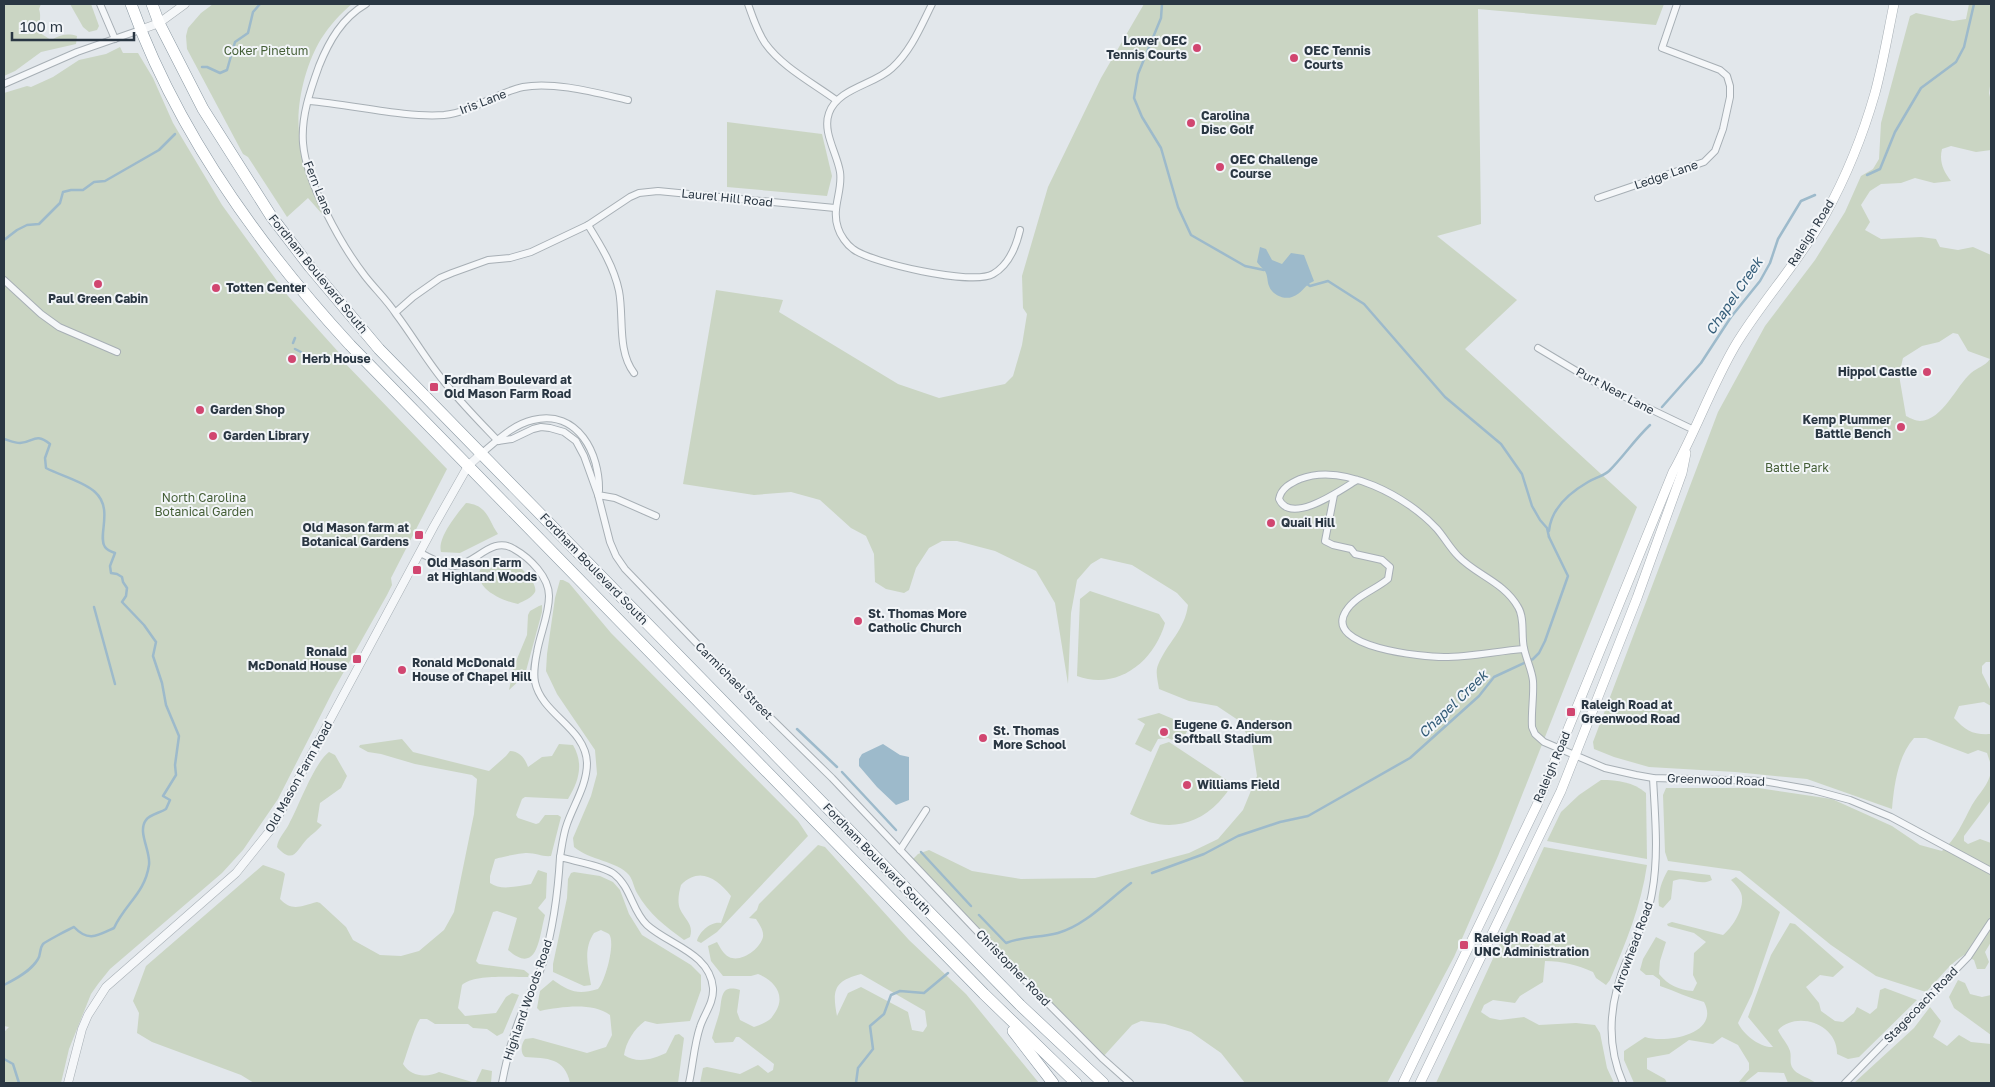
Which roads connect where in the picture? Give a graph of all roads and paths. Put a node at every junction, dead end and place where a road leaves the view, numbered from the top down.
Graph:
1 (100, 4) edge
2 (131, 4) edge
3 (152, 4) edge
4 (185, 4) edge
5 (366, 4) edge
6 (748, 4) edge
7 (932, 4) edge
8 (1677, 4) edge
9 (1894, 4) edge
10 (159, 23) junction
11 (140, 30) junction
12 (115, 40) junction
13 (4, 84) edge
14 (628, 100) dead end
15 (836, 100) junction
16 (308, 101) junction
17 (1598, 198) dead end
18 (834, 208) junction
19 (588, 225) junction
20 (1020, 230) dead end
21 (4, 280) edge
22 (396, 312) junction
23 (1538, 348) dead end
24 (117, 352) dead end
25 (634, 373) dead end
26 (1694, 430) junction
27 (498, 441) junction
28 (1688, 446) junction
29 (482, 453) junction
30 (468, 466) junction
31 (1357, 480) junction
32 (1334, 494) junction
33 (598, 495) junction
34 (656, 516) dead end
35 (420, 553) junction
36 (1524, 649) junction
37 (1560, 749) junction
38 (1575, 755) junction
39 (1654, 778) junction
40 (926, 810) dead end
41 (900, 850) junction
42 (560, 858) junction
43 (1991, 872) edge
44 (1991, 922) edge
45 (984, 994) junction
46 (68, 1083) edge
47 (502, 1083) edge
48 (689, 1083) edge
49 (1053, 1083) edge
50 (1076, 1083) edge
51 (1103, 1083) edge
52 (1130, 1083) edge
53 (1403, 1083) edge
54 (1420, 1083) edge
55 (1623, 1083) edge
56 (1845, 1083) edge

1 - 12 street
2 - 11 highway, Fordham Boulevard South
3 - 10 highway, Fordham Boulevard South
4 - 10 street
5 - 16 street, Fern Lane
6 - 15 street
7 - 15 street
8 - 17 street, Ledge Lane
9 - 26 main road, Raleigh Road
10 - 11 street
10 - 29 highway, Fordham Boulevard South
11 - 12 street
11 - 30 highway, Fordham Boulevard South
12 - 13 street
14 - 16 street, Iris Lane
15 - 18 street
16 - 22 street, Fern Lane
18 - 19 street, Laurel Hill Road
18 - 20 street
19 - 22 street, Laurel Hill Road
19 - 25 street
21 - 24 street
22 - 27 street
23 - 26 street, Purt Near Lane
26 - 28 main road, Raleigh Road
27 - 29 street, Old Mason Farm Road
27 - 33 street, Carmichael Street
28 - 37 main road, Raleigh Road
28 - 38 main road, Raleigh Road
29 - 30 street, Old Mason Farm Road
29 - 51 highway, Fordham Boulevard South
30 - 35 street, Old Mason Farm Road
30 - 45 highway, Fordham Boulevard South
31 - 32 street
31 - 32 street
31 - 36 street
32 - 36 street
33 - 34 street
33 - 41 street, Carmichael Street
35 - 42 street, Highland Woods Road
35 - 46 street, Old Mason Farm Road
36 - 37 street, Greenwood Road
37 - 38 street, Greenwood Road
37 - 53 main road, Raleigh Road
38 - 39 street, Greenwood Road
38 - 54 main road, Raleigh Road
39 - 43 street, Greenwood Road
39 - 55 street, Arrowhead Road
40 - 41 street
41 - 52 street, Christopher Road
42 - 47 street, Highland Woods Road
42 - 48 street
44 - 56 street, Stagecoach Road
45 - 49 highway
45 - 50 highway, Fordham Boulevard South

